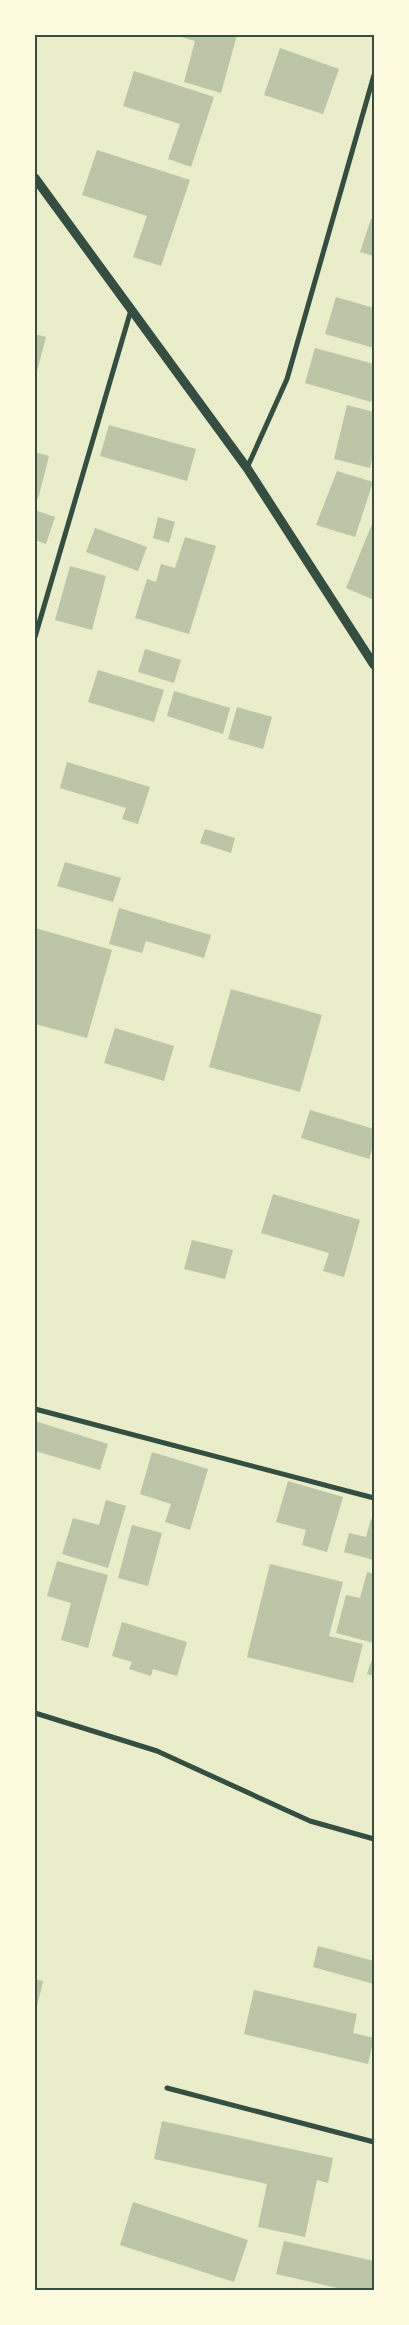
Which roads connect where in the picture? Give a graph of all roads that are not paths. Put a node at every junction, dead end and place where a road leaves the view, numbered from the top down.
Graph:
1 (374, 75) edge
2 (35, 178) edge
3 (131, 309) junction
4 (247, 468) junction
5 (35, 637) edge
6 (374, 665) edge
7 (35, 1409) edge
8 (374, 1498) edge
9 (35, 1713) edge
10 (374, 1839) edge
11 (167, 2088) dead end
12 (374, 2142) edge

1 - 4 street
2 - 3 street
3 - 4 street
3 - 5 street
4 - 6 street
7 - 8 street
9 - 10 street
11 - 12 street

